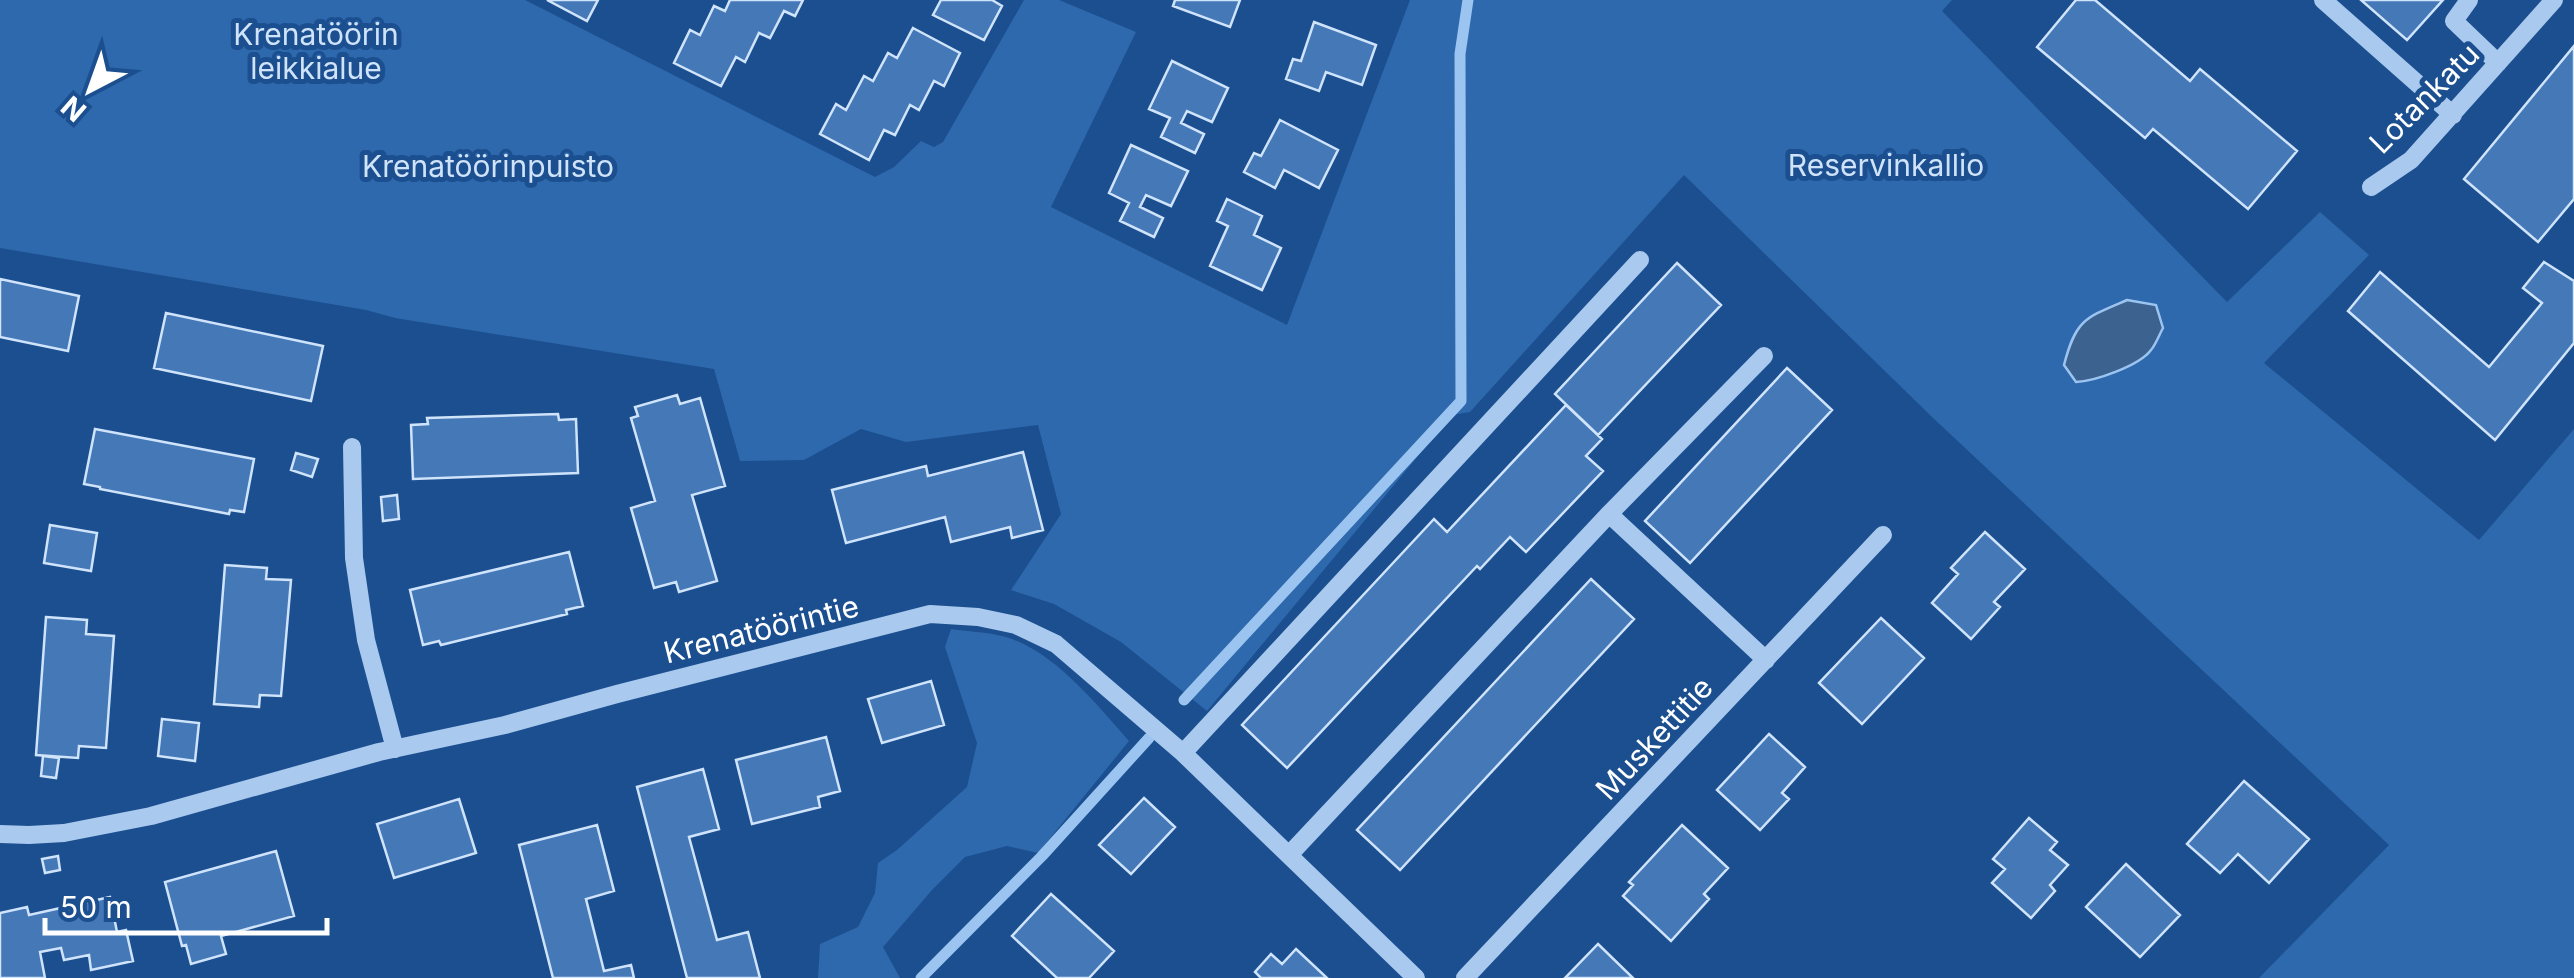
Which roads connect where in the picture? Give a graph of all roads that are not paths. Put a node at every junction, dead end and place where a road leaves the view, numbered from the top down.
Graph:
1 (2323, 0) edge
2 (2469, 0) edge
3 (2554, 0) edge
4 (2498, 63) junction
5 (2453, 114) junction
6 (2371, 187) dead end
7 (1640, 260) dead end
8 (1764, 356) dead end
9 (352, 447) dead end
10 (1609, 514) junction
11 (1883, 535) dead end
12 (1766, 660) junction
13 (395, 749) junction
14 (1183, 754) junction
15 (0, 834) edge
16 (1288, 854) junction
17 (1416, 978) edge
18 (1466, 978) edge

1 - 5 street
2 - 4 street
3 - 4 street, Lotankatu
4 - 5 street, Lotankatu
5 - 6 street, Lotankatu
7 - 14 street
8 - 10 street
9 - 13 street
10 - 12 street
10 - 16 street
11 - 12 street, Muskettitie
12 - 18 street, Muskettitie
13 - 14 street, Krenatöörintie
13 - 15 street, Krenatöörintie
14 - 16 street, Krenatöörintie
16 - 17 street, Krenatöörintie

